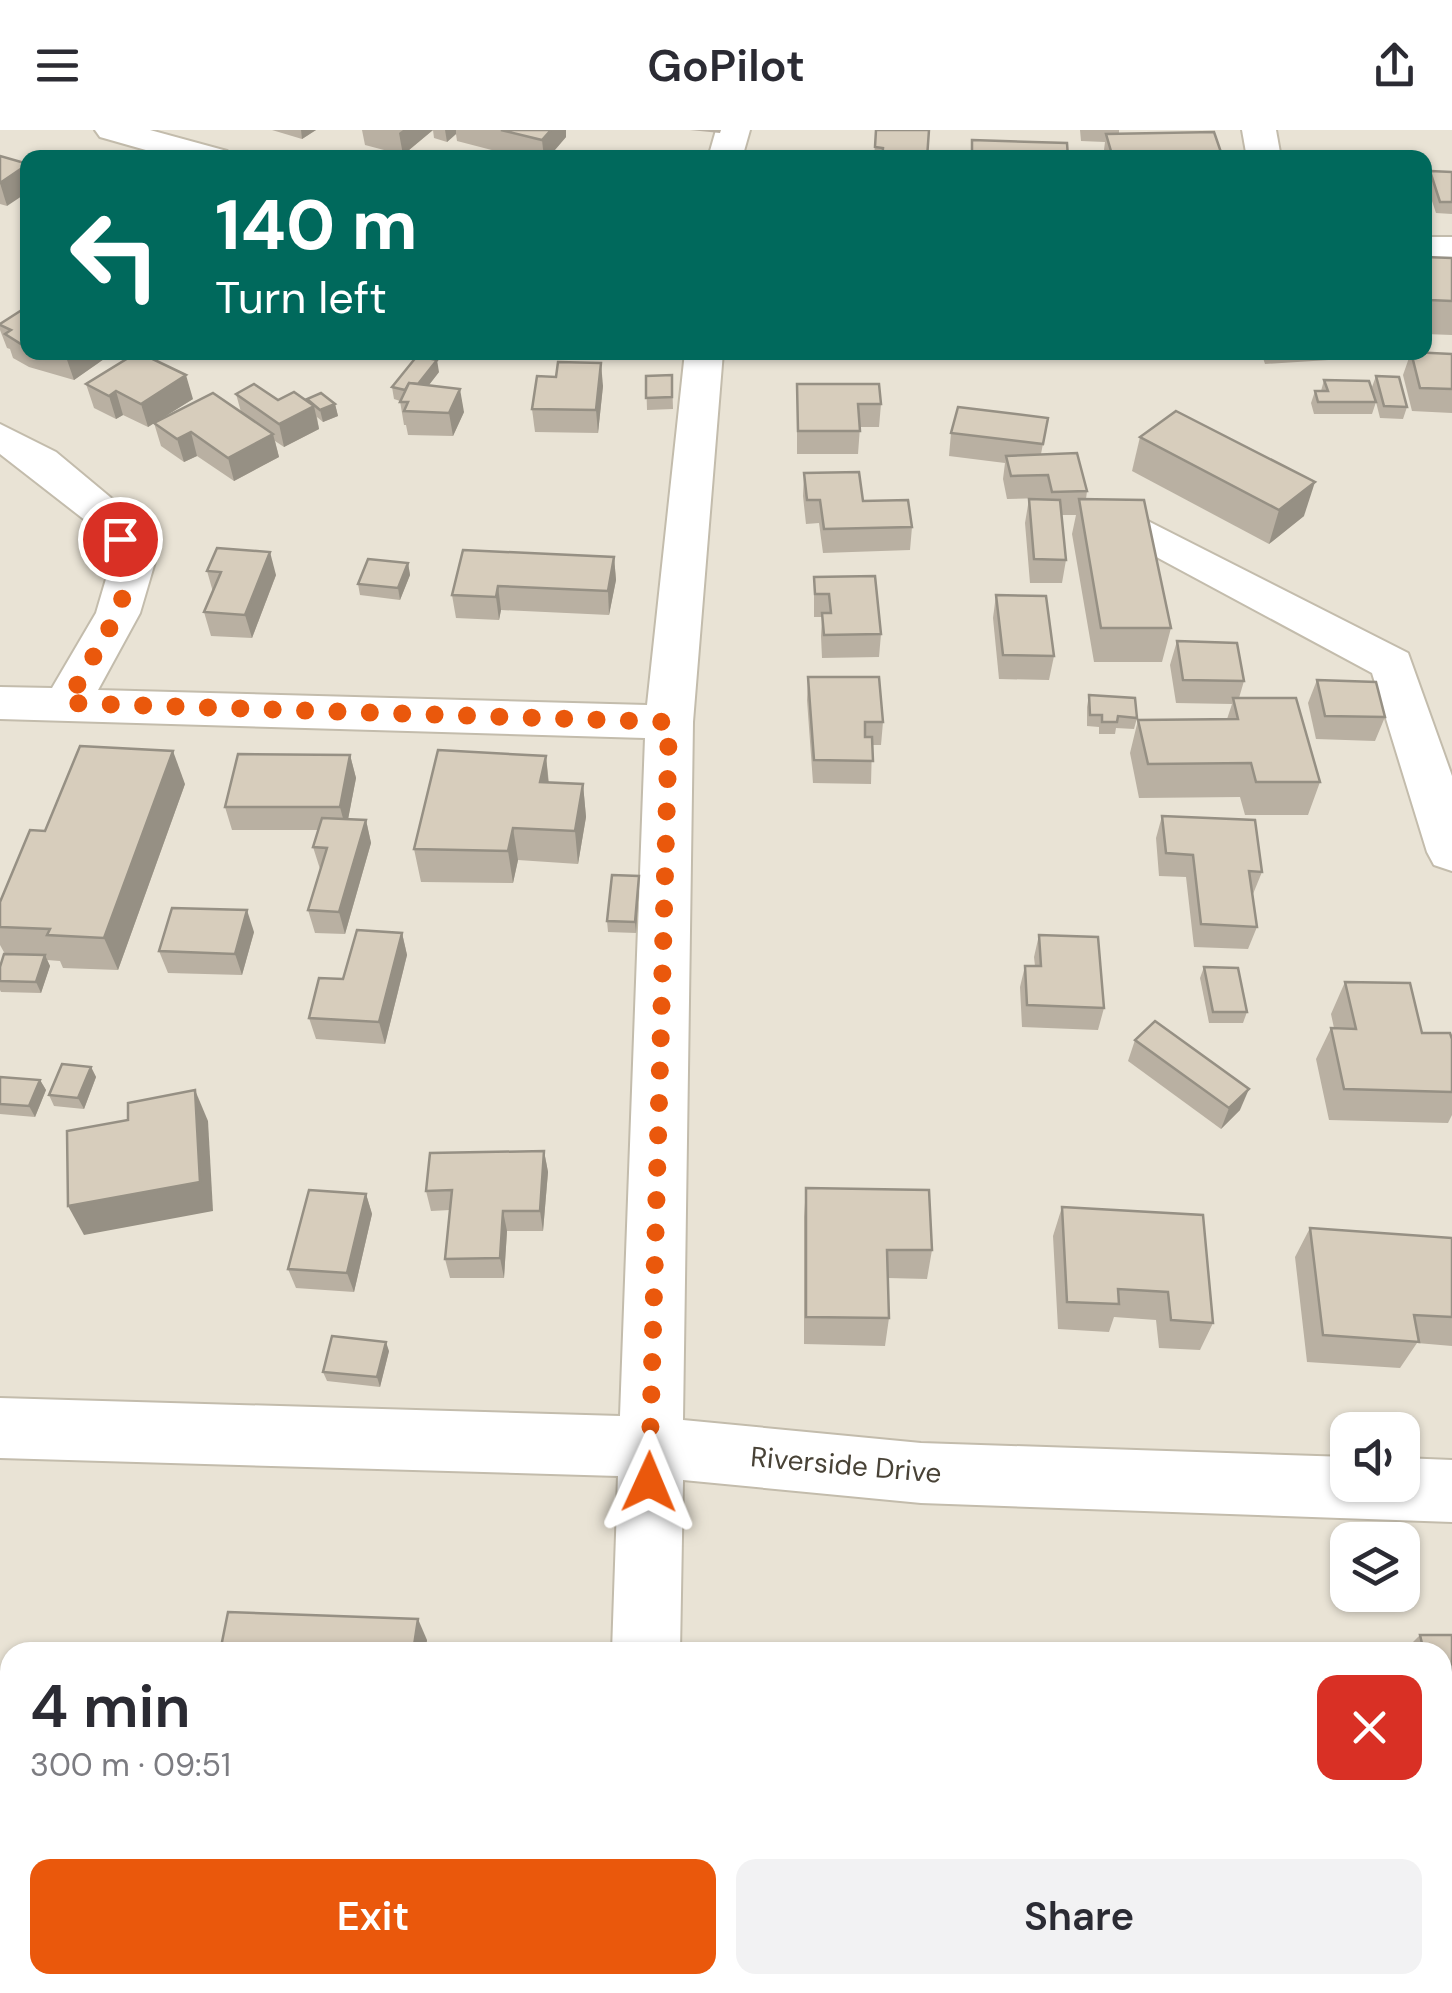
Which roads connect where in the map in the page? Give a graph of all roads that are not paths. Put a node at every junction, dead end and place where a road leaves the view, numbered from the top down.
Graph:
1 (112, 130) edge
2 (186, 150) edge
3 (703, 360) edge
4 (0, 436) edge
5 (1138, 529) edge
6 (0, 703) edge
7 (67, 703) junction
8 (669, 722) junction
9 (1452, 852) edge
10 (0, 1428) edge
11 (650, 1447) junction
12 (1452, 1491) edge
13 (646, 1642) edge

1 - 2 street
3 - 8 street
4 - 7 street
5 - 9 street
6 - 7 street
7 - 8 street
8 - 11 street
10 - 11 street, Riverside Drive
11 - 12 street, Riverside Drive
11 - 13 street

